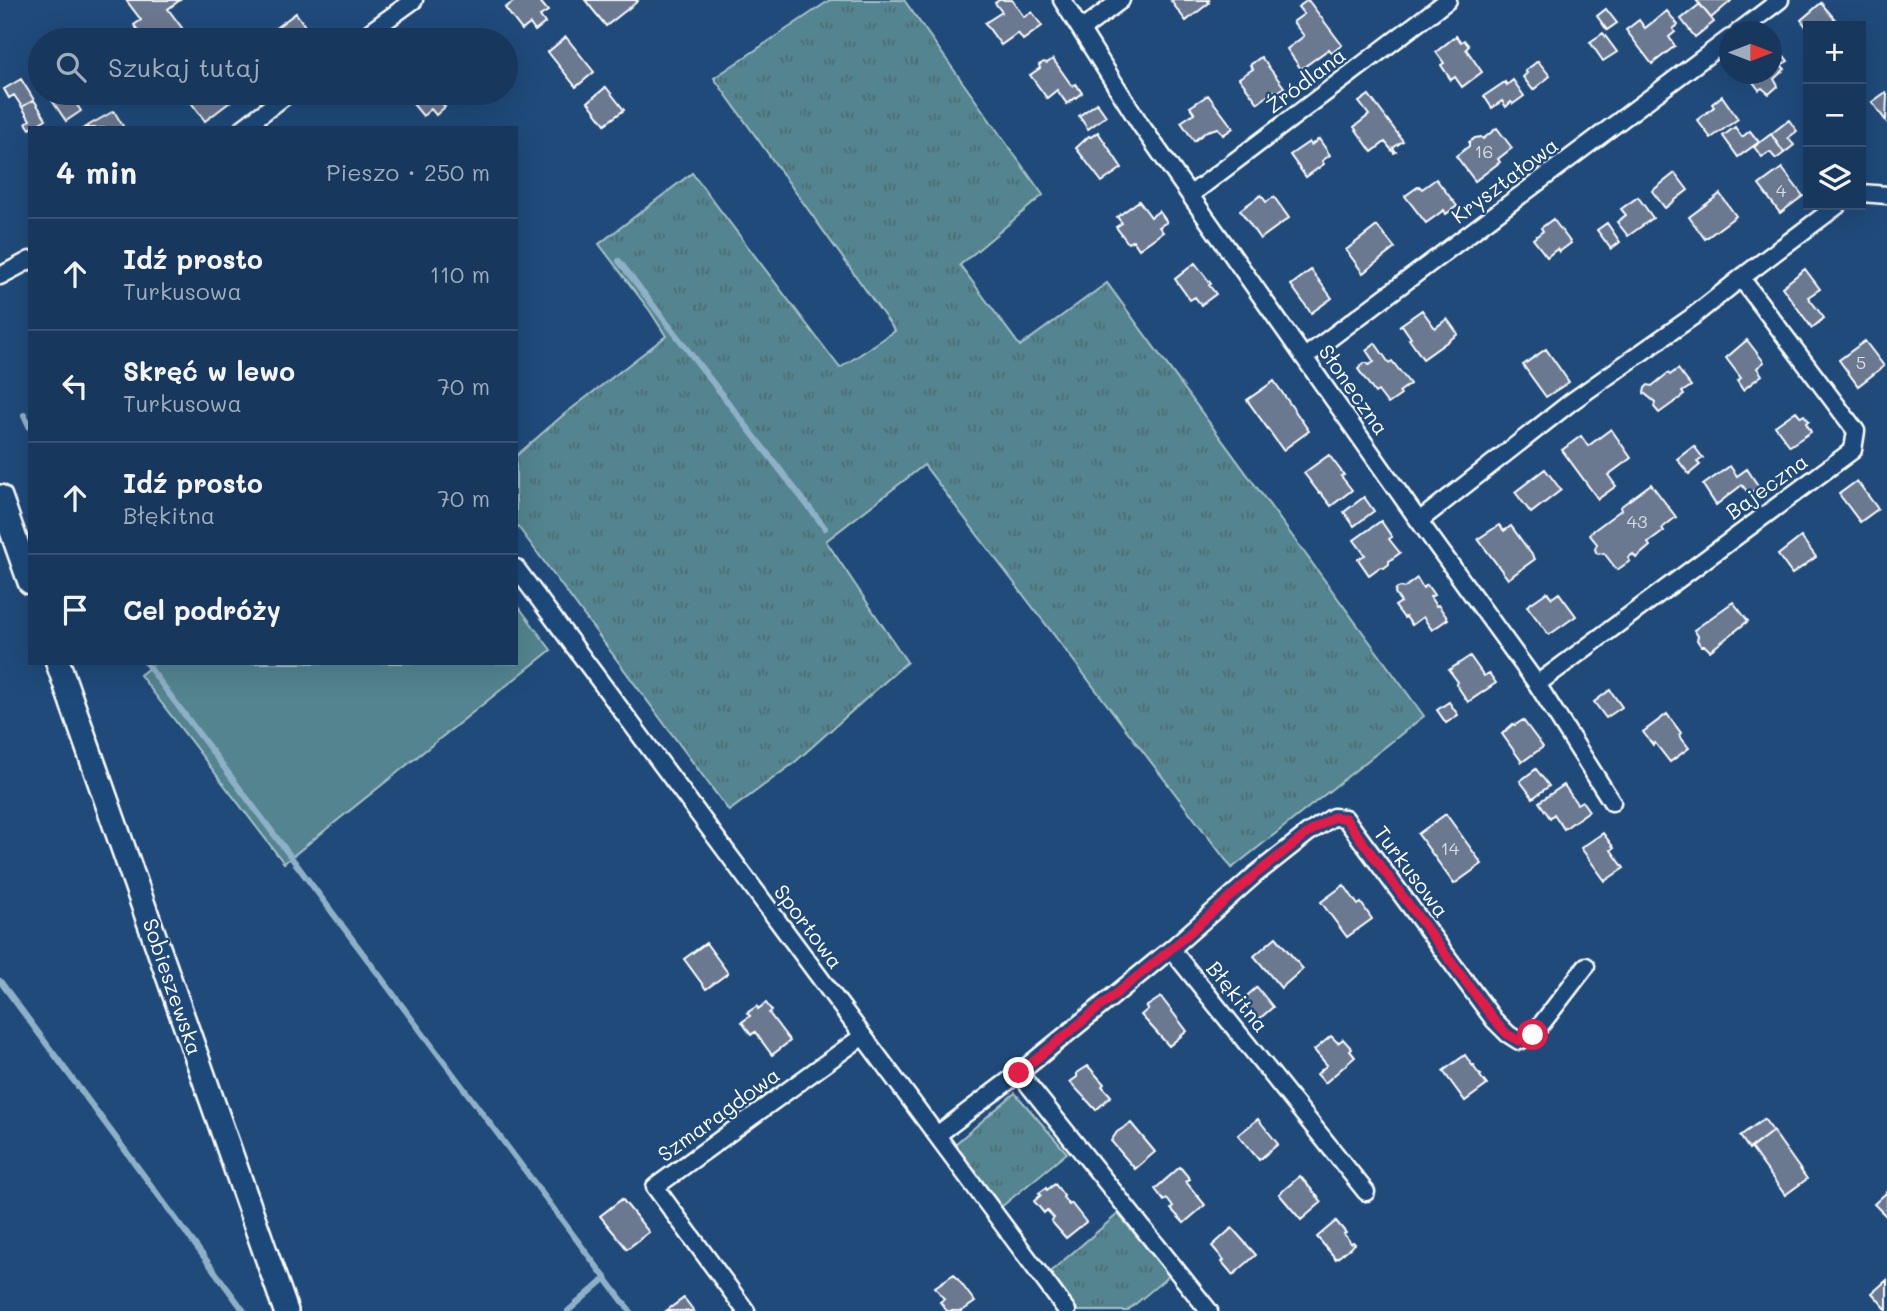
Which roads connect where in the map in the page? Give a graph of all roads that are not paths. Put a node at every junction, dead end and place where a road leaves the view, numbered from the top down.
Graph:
1 (414, 0) edge
2 (1062, 0) edge
3 (1121, 0) edge
4 (1448, 0) edge
5 (1780, 0) edge
6 (1752, 21) edge
7 (376, 28) edge
8 (1081, 30) junction
9 (1719, 46) edge
10 (273, 105) edge
11 (246, 126) edge
12 (1866, 193) edge
13 (1190, 195) junction
14 (1887, 195) edge
15 (1831, 210) edge
16 (28, 261) edge
17 (0, 276) edge
18 (1741, 278) junction
19 (1305, 357) junction
20 (0, 497) edge
21 (1419, 521) junction
22 (518, 571) edge
23 (28, 576) edge
24 (59, 665) edge
25 (1536, 684) junction
26 (1612, 802) dead end
27 (1171, 949) junction
28 (1587, 966) dead end
29 (863, 1036) junction
30 (1019, 1073) junction
31 (937, 1135) junction
32 (1366, 1192) dead end
33 (286, 1311) edge
34 (746, 1311) edge
35 (1067, 1311) edge
36 (1209, 1311) edge

1 - 7 street
2 - 8 street, Słoneczna
3 - 8 street
4 - 13 street, Źródlana
5 - 6 street
8 - 13 street, Słoneczna
9 - 19 street, Kryształowa
10 - 11 street
12 - 14 street
13 - 19 street, Słoneczna
15 - 18 street
16 - 17 street
18 - 21 street
18 - 25 street, Bajeczna
19 - 21 street, Słoneczna
20 - 23 main road
21 - 25 street, Słoneczna
22 - 29 street, Sportowa
24 - 33 main road, Sobieszewska
25 - 26 street, Słoneczna
27 - 28 street, Turkusowa
27 - 30 street
27 - 32 street, Błękitna
29 - 31 street, Sportowa
29 - 34 street, Szmaragdowa
30 - 31 street
30 - 36 street
31 - 35 street, Sportowa

